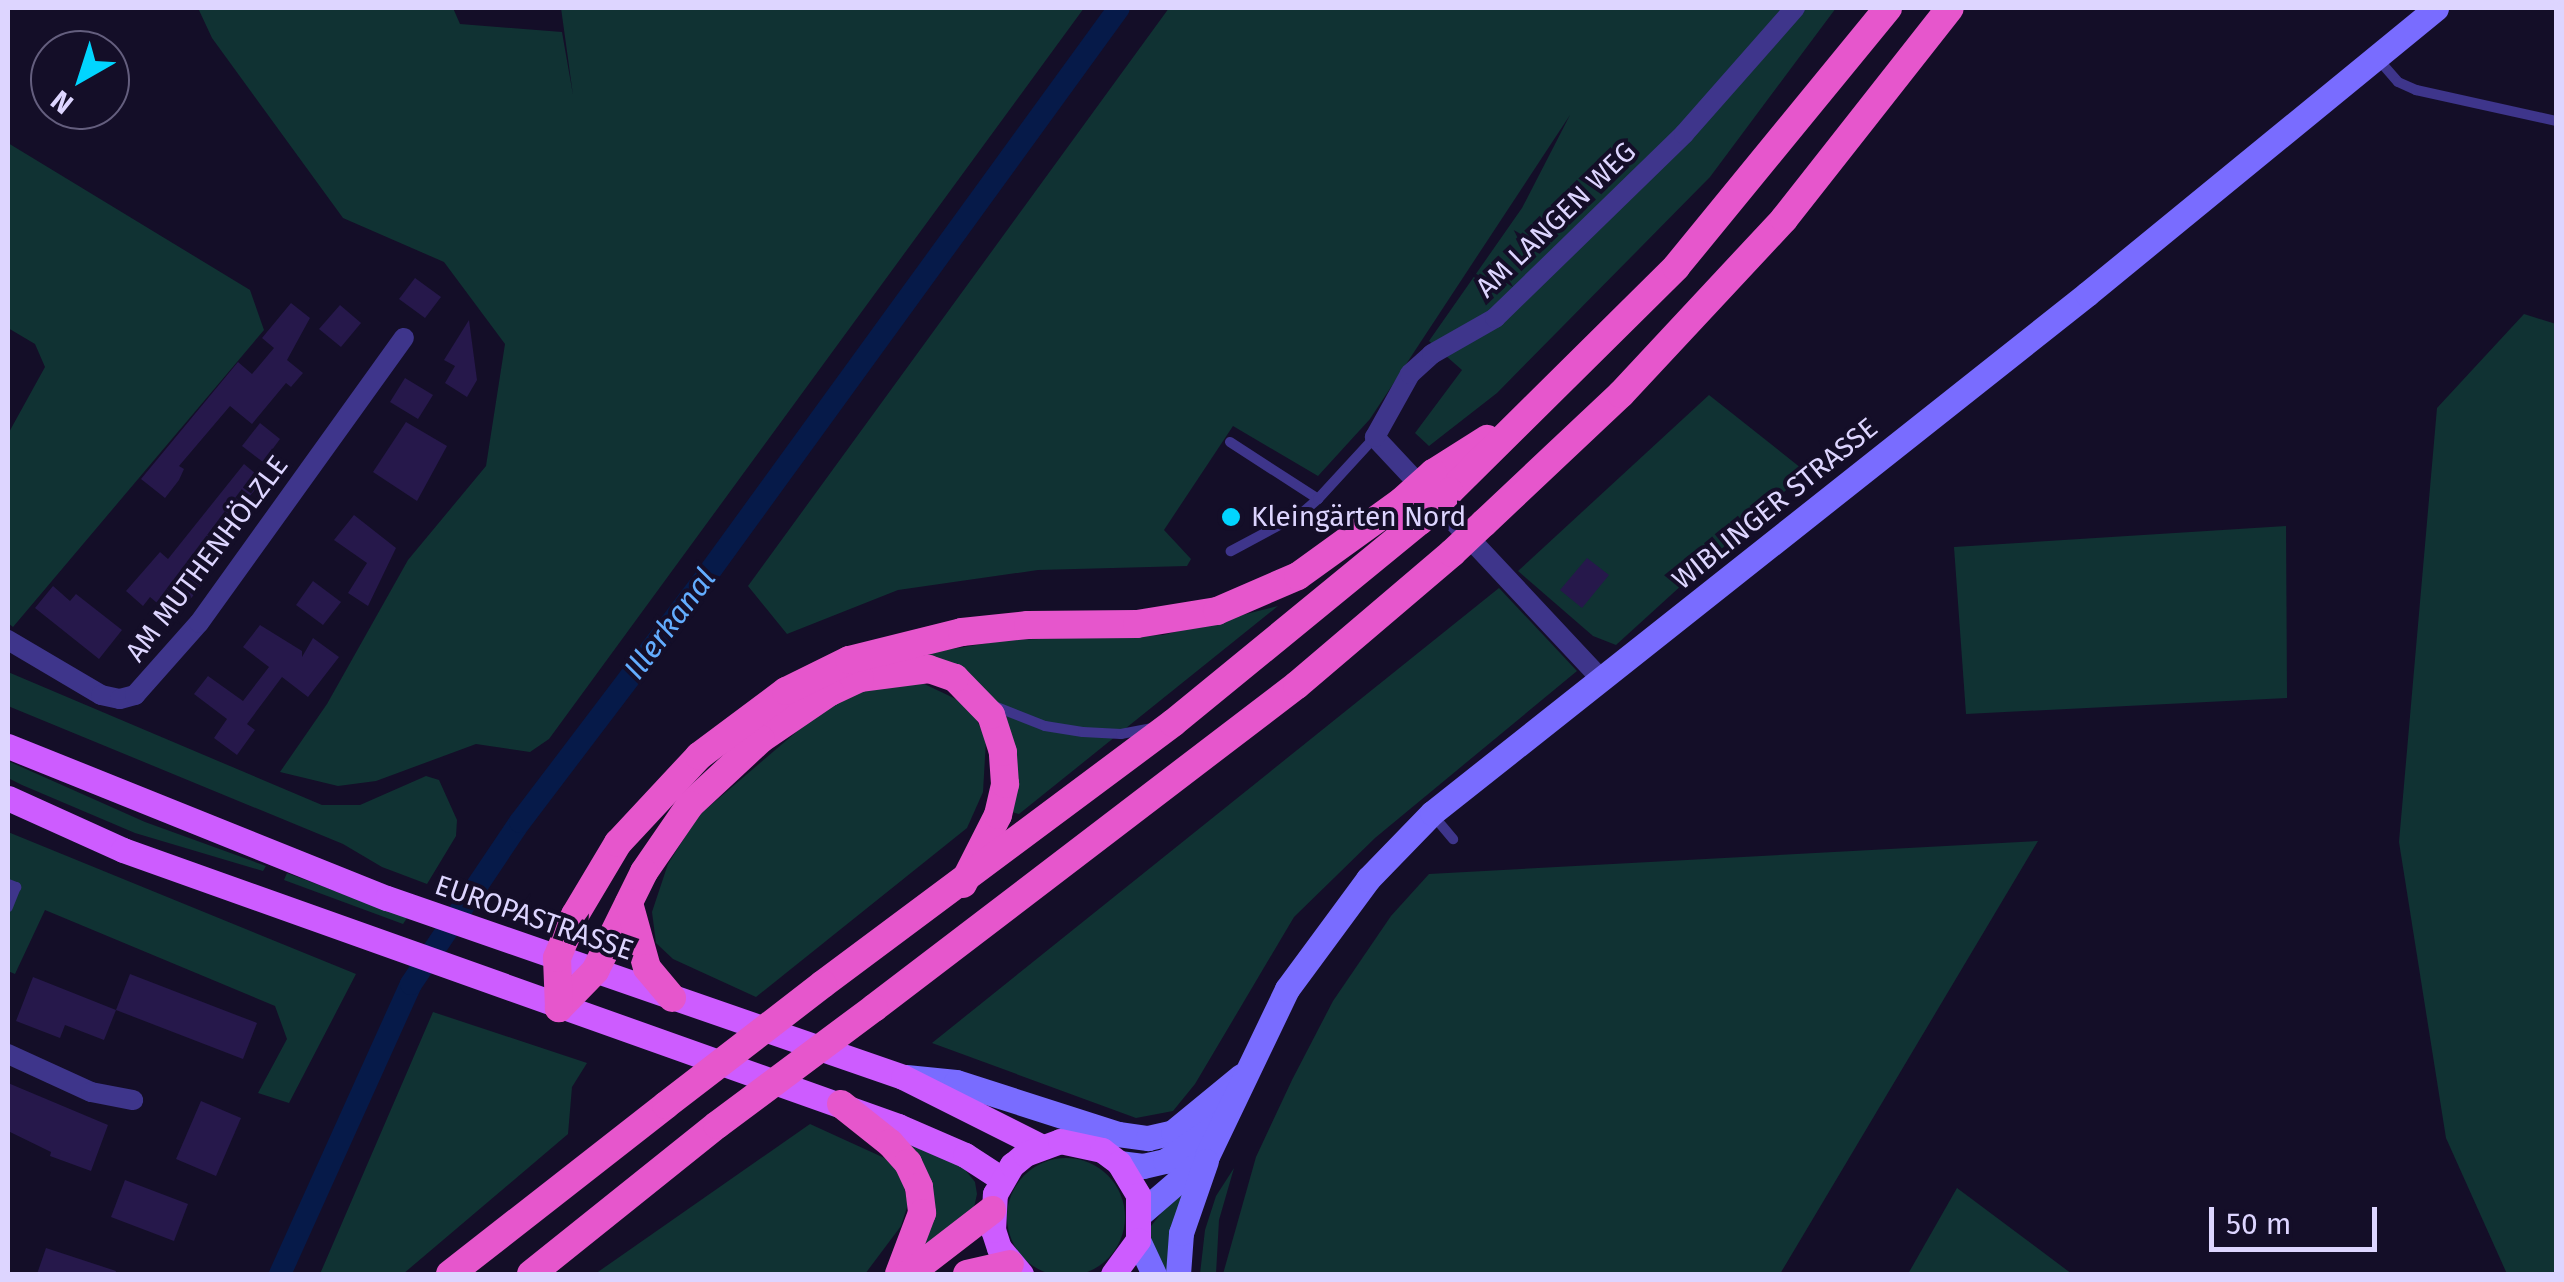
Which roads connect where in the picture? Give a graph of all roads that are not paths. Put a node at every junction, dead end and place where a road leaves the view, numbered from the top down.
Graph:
1 (1796, 8) edge
2 (1888, 8) edge
3 (1950, 8) edge
4 (2436, 8) edge
5 (2378, 59) junction
6 (2556, 121) edge
7 (404, 338) dead end
8 (1375, 437) junction
9 (1230, 442) dead end
10 (1318, 499) junction
11 (1411, 511) junction
12 (1231, 551) dead end
13 (8, 640) edge
14 (1603, 681) junction
15 (979, 698) junction
16 (1173, 724) junction
17 (8, 746) edge
18 (8, 798) edge
19 (1432, 813) junction
20 (1453, 839) dead end
21 (8, 884) edge
22 (964, 884) junction
23 (630, 903) junction
24 (8, 908) edge
25 (557, 958) junction
26 (595, 971) junction
27 (672, 998) junction
28 (559, 1008) junction
29 (8, 1054) edge
30 (1249, 1070) junction
31 (903, 1077) junction
32 (133, 1100) dead end
33 (841, 1104) junction
34 (1229, 1114) junction
35 (1040, 1146) junction
36 (1208, 1156) junction
37 (1118, 1162) junction
38 (1002, 1179) junction
39 (622, 1202) junction
40 (992, 1210) junction
41 (1141, 1213) junction
42 (1138, 1240) junction
43 (1016, 1270) edge
44 (450, 1274) edge
45 (530, 1274) edge
46 (564, 1274) edge
47 (898, 1274) edge
48 (909, 1274) edge
49 (967, 1274) edge
50 (1113, 1274) edge
51 (1154, 1274) edge
52 (1178, 1274) edge

1 - 8 street, AM LANGEN WEG
2 - 11 highway, bridge
3 - 39 highway, bridge
4 - 5 main road, WIBLINGER STRASSE
5 - 6 lane
5 - 14 main road, WIBLINGER STRASSE
7 - 13 street, AM MUTHENHÖLZLE
8 - 10 lane
8 - 14 street
9 - 10 lane
10 - 12 lane
11 - 16 highway
11 - 25 highway
14 - 19 main road, WIBLINGER STRASSE
15 - 16 lane
15 - 22 highway
15 - 23 highway
16 - 22 highway
17 - 25 main road, EUROPASTRASSE
18 - 28 main road
19 - 20 lane
19 - 30 main road, WIBLINGER STRASSE
21 - 24 lane
22 - 44 highway, bridge
23 - 26 highway
23 - 27 highway
25 - 26 main road, EUROPASTRASSE
25 - 28 highway
26 - 27 main road, EUROPASTRASSE
26 - 28 highway
27 - 31 main road, EUROPASTRASSE
28 - 33 main road
29 - 32 street
30 - 31 main road
30 - 34 main road, WIBLINGER STRASSE
31 - 35 main road, EUROPASTRASSE
33 - 38 main road
33 - 47 highway
34 - 36 main road, WIBLINGER STRASSE
34 - 37 main road, WIBLINGER STRASSE
35 - 37 main road
35 - 38 main road
36 - 41 main road, WIBLINGER STRASSE
36 - 52 main road
37 - 41 main road
38 - 40 main road
39 - 45 highway
39 - 46 highway
40 - 43 main road
40 - 48 highway
41 - 42 main road
42 - 50 main road
42 - 51 main road
43 - 49 highway

